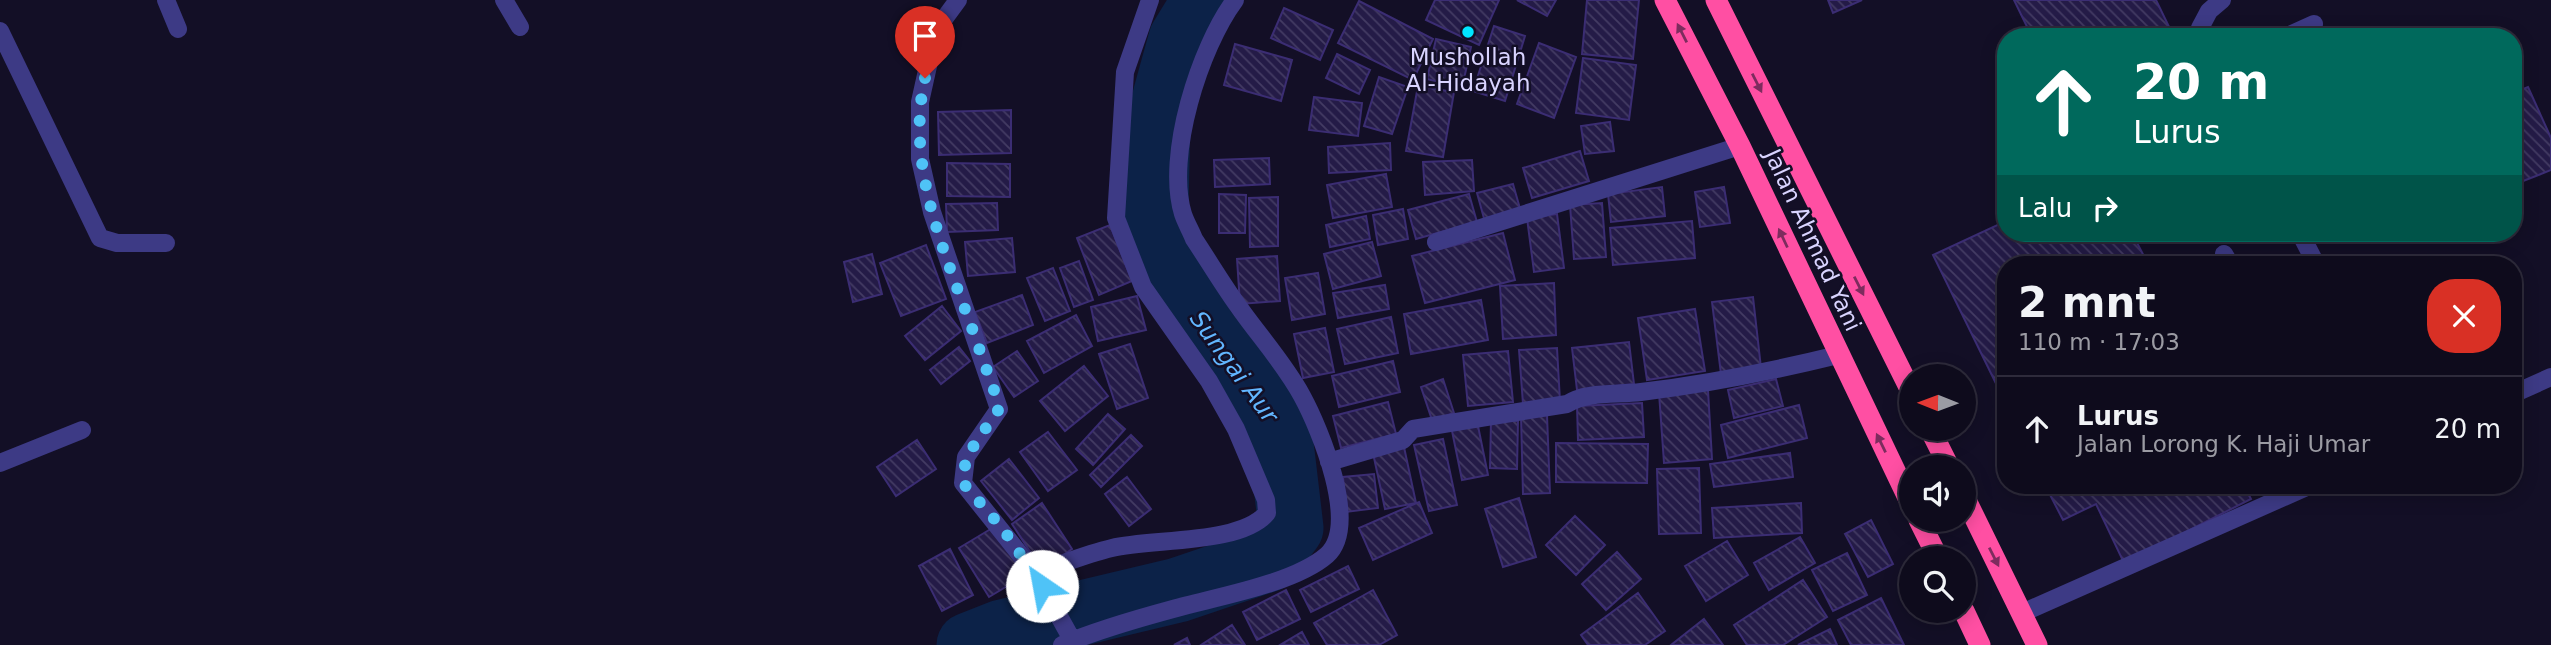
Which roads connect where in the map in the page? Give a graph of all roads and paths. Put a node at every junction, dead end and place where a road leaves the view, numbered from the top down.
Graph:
1 (166, 0) edge
2 (504, 0) edge
3 (958, 0) edge
4 (1150, 0) edge
5 (1235, 0) edge
6 (1665, 0) edge
7 (1716, 0) edge
8 (2222, 0) edge
9 (2314, 24) dead end
10 (520, 27) dead end
11 (2200, 28) edge
12 (2305, 28) edge
13 (178, 29) dead end
14 (0, 31) edge
15 (1740, 146) junction
16 (1436, 242) dead end
17 (166, 243) dead end
18 (1838, 355) junction
19 (1899, 367) edge
20 (2551, 377) edge
21 (2522, 390) edge
22 (82, 430) dead end
23 (1329, 462) junction
24 (0, 463) edge
25 (1899, 480) edge
26 (2291, 494) edge
27 (1976, 520) edge
28 (1038, 579) junction
29 (2022, 613) junction
30 (1970, 623) edge
31 (1070, 642) edge
32 (1980, 645) edge
33 (2037, 645) edge

1 - 13 street
2 - 10 street
3 - 28 street
4 - 28 street
5 - 23 street
15 -> 6 highway, Jalan Ahmad Yani
7 -> 19 highway, Jalan Ahmad Yani
8 - 11 street
9 - 12 street
14 - 17 street
15 - 16 street
18 -> 15 highway, Jalan Ahmad Yani
18 - 23 street
25 -> 18 highway, Jalan Ahmad Yani
20 - 21 street
22 - 24 street
23 - 31 street
26 - 29 street
27 -> 29 highway
28 - 31 street
29 - 33 highway
30 - 32 highway

